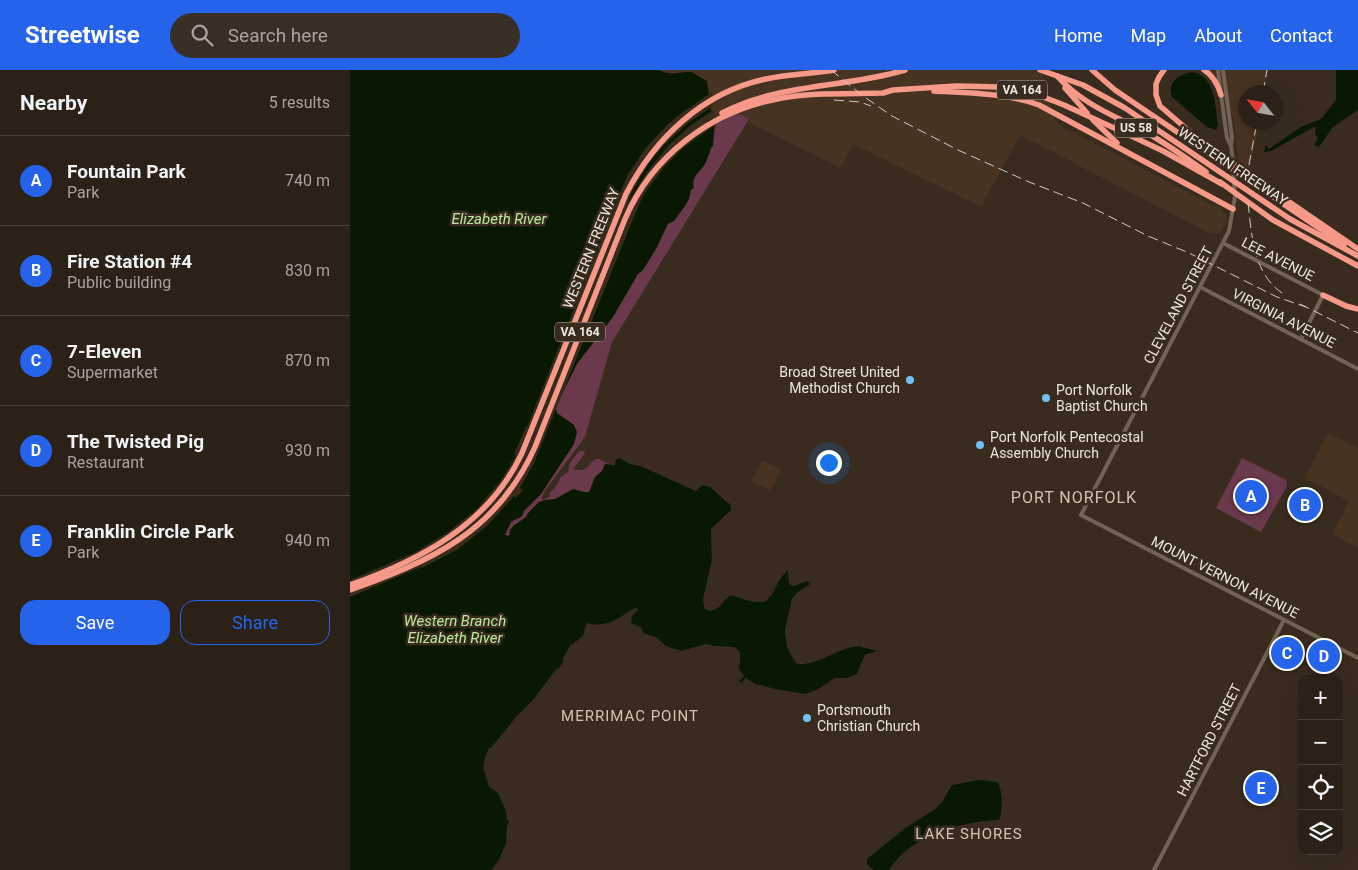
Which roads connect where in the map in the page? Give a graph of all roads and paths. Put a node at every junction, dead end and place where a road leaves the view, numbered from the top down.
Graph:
1 (809, 70) edge
2 (834, 70) edge
3 (905, 70) edge
4 (1040, 70) edge
5 (1092, 70) edge
6 (1164, 70) edge
7 (1204, 70) edge
8 (1218, 70) edge
9 (1223, 70) edge
10 (1052, 71) edge
11 (789, 75) junction
12 (912, 90) junction
13 (1221, 95) junction
14 (1231, 145) junction
15 (1135, 156) junction
16 (651, 174) junction
17 (1222, 184) junction
18 (1233, 209) junction
19 (1223, 243) junction
20 (1358, 249) edge
21 (1358, 256) edge
22 (1358, 266) edge
23 (1200, 287) junction
24 (1323, 295) junction
25 (1358, 309) edge
26 (1301, 339) junction
27 (1358, 369) edge
28 (1081, 514) joint
29 (350, 585) edge
30 (350, 590) edge
31 (1284, 620) junction
32 (1358, 658) edge
33 (1154, 870) edge

1 - 11 highway
2 - 11 highway, WESTERN FREEWAY / VA 164
3 - 16 highway
4 - 21 highway, WESTERN FREEWAY / VA 164
5 - 21 highway, US 58
6 - 20 highway
7 - 13 highway
8 - 13 street
9 - 14 street
10 - 15 highway
10 - 17 highway, US 58
11 - 29 highway, WESTERN FREEWAY / VA 164
12 - 15 highway
12 - 16 highway, WESTERN FREEWAY / VA 164
12 - 17 highway, WESTERN FREEWAY / VA 164
13 - 14 street
14 - 18 street, CLEVELAND STREET
15 - 18 highway
16 - 30 highway, WESTERN FREEWAY / VA 164
17 - 22 highway, US 58
18 - 19 street, CLEVELAND STREET
19 - 23 street, CLEVELAND STREET
19 - 24 street, LEE AVENUE
23 - 26 street, VIRGINIA AVENUE
23 - 28 street, CLEVELAND STREET
24 - 25 highway
24 - 26 street
26 - 27 street, VIRGINIA AVENUE
28 - 31 street, MOUNT VERNON AVENUE
31 - 32 street, MOUNT VERNON AVENUE
31 - 33 street, HARTFORD STREET

